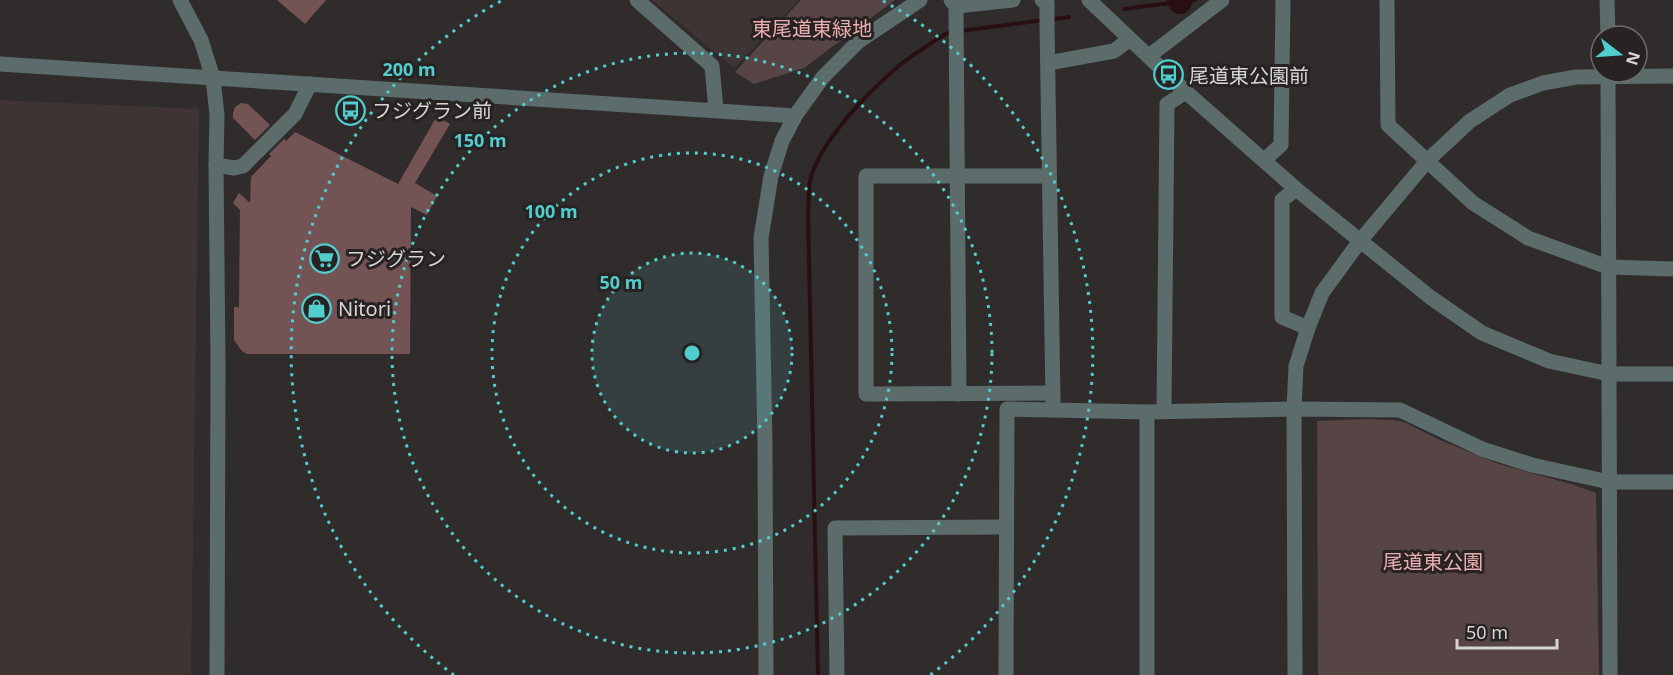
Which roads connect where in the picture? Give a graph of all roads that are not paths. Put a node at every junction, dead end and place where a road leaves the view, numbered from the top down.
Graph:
1 (180, 0) edge
2 (638, 0) edge
3 (920, 0) edge
4 (1013, 0) edge
5 (1042, 0) edge
6 (1089, 0) edge
7 (1222, 0) edge
8 (1283, 0) edge
9 (1387, 0) edge
10 (1607, 0) edge
11 (953, 3) edge
12 (1608, 24) edge
13 (1130, 39) junction
14 (1149, 56) junction
15 (1048, 63) junction
16 (0, 64) edge
17 (1649, 75) edge
18 (1589, 76) edge
19 (1673, 76) edge
20 (213, 78) junction
21 (310, 84) junction
22 (1608, 84) edge
23 (1186, 92) junction
24 (716, 110) junction
25 (795, 116) junction
26 (1264, 160) junction
27 (1428, 160) junction
28 (216, 165) junction
29 (957, 176) junction
30 (1049, 176) junction
31 (1296, 189) junction
32 (1360, 241) junction
33 (1608, 267) junction
34 (1673, 269) edge
35 (1308, 328) junction
36 (1609, 374) junction
37 (1673, 374) edge
38 (1053, 393) junction
39 (959, 394) junction
40 (1294, 409) junction
41 (1053, 410) junction
42 (1164, 411) junction
43 (1147, 412) junction
44 (1609, 482) junction
45 (1673, 482) edge
46 (1006, 527) junction
47 (217, 675) edge
48 (766, 675) edge
49 (837, 675) edge
50 (1006, 675) edge
51 (1147, 675) edge
52 (1294, 675) edge
53 (1610, 675) edge

1 - 20 street
2 - 24 street
3 - 25 street
4 - 11 street
5 - 15 street
6 - 13 street
7 - 14 street
8 - 26 street
9 - 27 street
10 - 12 street
11 - 29 street
13 - 14 street
13 - 15 street
14 - 23 street
15 - 30 street
16 - 20 street
17 - 19 street
18 - 27 street
20 - 21 street
20 - 28 street
21 - 24 street
21 - 28 street
22 - 33 street
23 - 26 street
23 - 42 street
24 - 25 street
25 - 48 street
26 - 31 street
27 - 32 street
27 - 33 street
28 - 47 street
29 - 30 street
29 - 39 street
29 - 39 street
30 - 38 street
31 - 32 street
31 - 35 street
32 - 35 street
32 - 36 street
33 - 34 street
33 - 36 street
35 - 40 street
36 - 37 street
36 - 44 street
38 - 39 street
38 - 41 street
40 - 42 street
40 - 44 street
40 - 52 street
41 - 43 street
41 - 46 street
42 - 43 street
43 - 51 street
44 - 45 street
44 - 53 street
46 - 49 street
46 - 50 street

